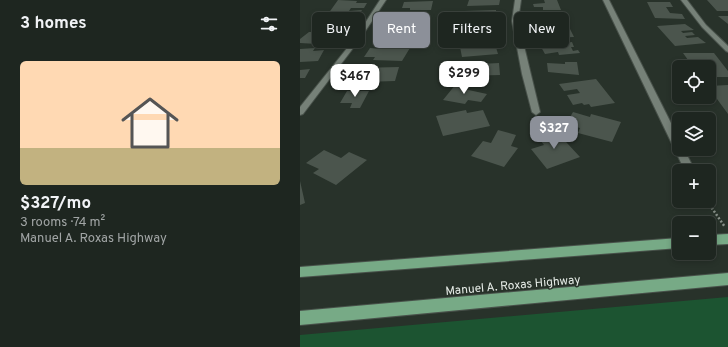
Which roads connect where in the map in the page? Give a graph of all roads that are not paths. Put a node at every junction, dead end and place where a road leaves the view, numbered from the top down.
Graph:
1 (383, 0) edge
2 (518, 0) edge
3 (606, 0) edge
4 (684, 0) edge
5 (728, 50) edge
6 (300, 112) edge
7 (536, 112) dead end
8 (687, 164) edge
9 (728, 239) edge
10 (716, 240) edge
11 (672, 243) edge
12 (300, 272) edge
13 (728, 280) edge
14 (300, 318) edge

1 - 6 street
2 - 7 street
3 - 8 street
4 - 5 street
9 - 10 main road
11 - 12 main road
13 - 14 main road, Manuel A. Roxas Highway

